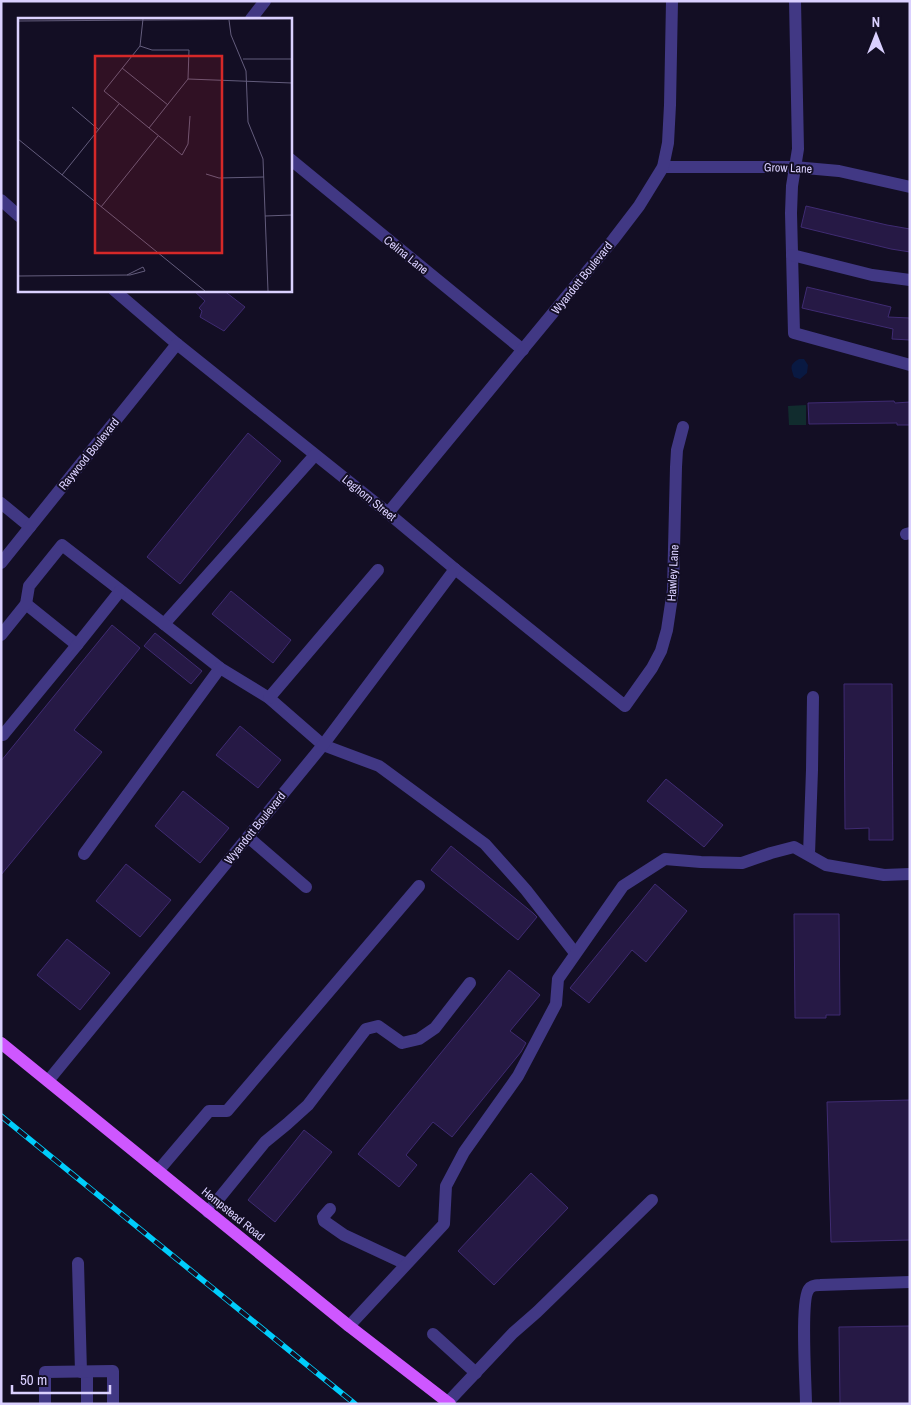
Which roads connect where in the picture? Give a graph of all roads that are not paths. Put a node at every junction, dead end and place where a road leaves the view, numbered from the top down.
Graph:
1 (265, 1) edge
2 (672, 1) edge
3 (796, 1) edge
4 (252, 18) edge
5 (291, 160) edge
6 (664, 166) junction
7 (794, 167) junction
8 (910, 187) edge
9 (1, 200) edge
10 (18, 215) edge
11 (792, 255) junction
12 (910, 280) edge
13 (115, 291) edge
14 (177, 344) junction
15 (523, 350) junction
16 (910, 365) edge
17 (683, 427) dead end
18 (315, 455) junction
19 (1, 503) edge
20 (388, 513) junction
21 (30, 527) junction
22 (1, 562) edge
23 (455, 569) junction
24 (378, 570) dead end
25 (120, 591) junction
26 (26, 604) junction
27 (164, 624) junction
28 (1, 635) edge
29 (77, 645) junction
30 (220, 668) junction
31 (813, 697) dead end
32 (269, 698) junction
33 (625, 706) joint
34 (1, 733) edge
35 (323, 745) junction
36 (248, 837) junction
37 (84, 854) dead end
38 (808, 854) junction
39 (910, 874) edge
40 (419, 886) dead end
41 (306, 887) dead end
42 (576, 954) junction
43 (470, 983) dead end
44 (1, 1043) edge
45 (48, 1081) junction
46 (158, 1171) junction
47 (652, 1200) dead end
48 (330, 1209) dead end
49 (208, 1212) junction
50 (78, 1263) dead end
51 (406, 1264) junction
52 (910, 1282) edge
53 (349, 1326) junction
54 (433, 1334) dead end
55 (84, 1372) junction
56 (476, 1373) junction
57 (449, 1403) edge
58 (45, 1404) edge
59 (87, 1404) edge
60 (114, 1404) edge
61 (806, 1404) edge

1 - 4 street
2 - 6 street, Wyandott Boulevard
3 - 7 street
5 - 15 street, Celina Lane
6 - 7 street, Grow Lane
6 - 15 street, Wyandott Boulevard
7 - 8 street, Grow Lane
7 - 11 street
9 - 10 street
11 - 12 street
11 - 16 street
13 - 14 street, Leghorn Street
14 - 18 street, Leghorn Street
14 - 21 street, Raywood Boulevard
15 - 20 street, Wyandott Boulevard
17 - 33 street, Hawley Lane
18 - 20 street, Leghorn Street
18 - 27 street
19 - 21 street
20 - 23 street, Leghorn Street
21 - 22 street, Raywood Boulevard
23 - 33 street, Leghorn Street
23 - 35 street, Wyandott Boulevard
24 - 32 street
25 - 26 street
25 - 27 street
25 - 29 street
26 - 28 street
26 - 29 street
27 - 30 street
29 - 34 street
30 - 32 street
30 - 37 street
31 - 38 street
32 - 35 street
35 - 36 street, Wyandott Boulevard
35 - 42 street
36 - 41 street
36 - 45 street, Wyandott Boulevard
38 - 39 street
38 - 42 street
40 - 46 street
42 - 51 street
43 - 49 street
44 - 45 main road, Hempstead Road
45 - 46 main road, Hempstead Road
46 - 49 main road, Hempstead Road
47 - 56 street
48 - 51 street
49 - 53 main road, Hempstead Road
50 - 55 street
51 - 53 street
52 - 61 street
53 - 57 main road, Hempstead Road
54 - 56 street
55 - 58 street
55 - 59 street
55 - 60 street
56 - 57 street

